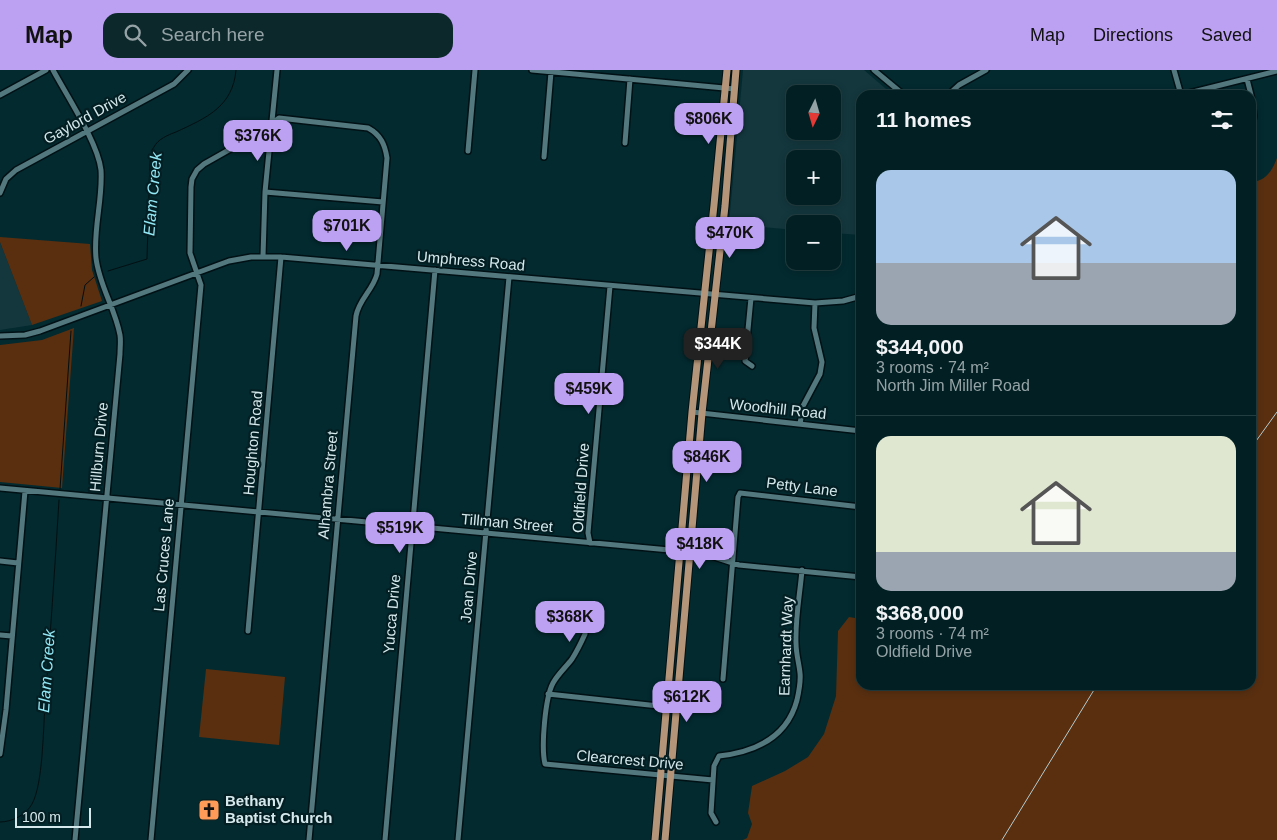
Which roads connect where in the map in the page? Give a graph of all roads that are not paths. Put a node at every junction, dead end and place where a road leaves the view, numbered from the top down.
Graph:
1 (46, 70) edge
2 (53, 70) edge
3 (188, 70) edge
4 (277, 70) edge
5 (475, 70) edge
6 (532, 70) edge
7 (726, 70) edge
8 (736, 70) edge
9 (874, 70) edge
10 (986, 70) edge
11 (1174, 70) edge
12 (1277, 71) edge
13 (551, 72) junction
14 (630, 79) junction
15 (1247, 79) junction
16 (725, 88) junction
17 (735, 89) junction
18 (898, 90) edge
19 (954, 90) edge
20 (1180, 90) edge
21 (1202, 90) edge
22 (1250, 90) edge
23 (0, 95) edge
24 (272, 122) junction
25 (87, 132) junction
26 (624, 143) dead end
27 (468, 151) dead end
28 (544, 157) dead end
29 (265, 192) junction
30 (0, 193) edge
31 (383, 202) junction
32 (714, 205) junction
33 (725, 206) junction
34 (263, 256) junction
35 (282, 256) junction
36 (377, 265) junction
37 (435, 270) junction
38 (196, 272) junction
39 (509, 277) junction
40 (610, 286) junction
41 (705, 294) junction
42 (715, 294) junction
43 (856, 297) edge
44 (751, 298) junction
45 (815, 303) junction
46 (110, 305) junction
47 (0, 336) edge
48 (752, 366) dead end
49 (692, 412) junction
50 (702, 413) junction
51 (800, 424) junction
52 (856, 430) edge
53 (0, 488) edge
54 (25, 491) junction
55 (107, 498) junction
56 (180, 505) junction
57 (856, 506) edge
58 (259, 513) junction
59 (337, 520) junction
60 (412, 527) junction
61 (486, 534) junction
62 (590, 543) junction
63 (680, 551) junction
64 (690, 552) junction
65 (0, 562) edge
66 (18, 563) junction
67 (732, 563) junction
68 (802, 570) junction
69 (856, 576) edge
70 (248, 631) dead end
71 (585, 634) dead end
72 (0, 635) edge
73 (12, 636) junction
74 (722, 679) dead end
75 (548, 694) junction
76 (667, 707) junction
77 (677, 708) junction
78 (3, 710) edge
79 (0, 754) edge
80 (661, 776) junction
81 (671, 777) junction
82 (713, 780) junction
83 (716, 822) dead end
84 (75, 840) edge
85 (151, 840) edge
86 (310, 840) edge
87 (385, 840) edge
88 (458, 840) edge
89 (655, 840) edge
90 (665, 840) edge

1 - 23 street
2 - 25 street, Hillburn Drive
3 - 25 street, Gaylord Drive
4 - 24 street
5 - 27 street
6 - 13 street
7 - 16 main road
8 - 17 main road
9 - 18 street
10 - 19 street
11 - 20 street
12 - 15 street
13 - 14 street
13 - 28 street
14 - 16 street
14 - 26 street
15 - 21 street
15 - 22 street
16 - 17 street
16 - 32 main road
17 - 33 main road
24 - 29 street
24 - 31 street, Alhambra Street
24 - 38 street, Las Cruces Lane
25 - 30 street, Gaylord Drive
25 - 46 street, Hillburn Drive
29 - 31 street
29 - 34 street
31 - 36 street, Alhambra Street
32 - 33 main road
32 - 41 main road
33 - 42 main road
34 - 35 street, Umphress Road
34 - 38 street, Umphress Road
35 - 36 street, Umphress Road
35 - 58 street, Houghton Road
36 - 37 street, Umphress Road
36 - 59 street, Alhambra Street
37 - 39 street, Umphress Road
37 - 60 street, Yucca Drive
38 - 46 street, Umphress Road
38 - 56 street, Las Cruces Lane
39 - 40 street, Umphress Road
39 - 61 street, Joan Drive
40 - 41 street, Umphress Road
40 - 62 street, Oldfield Drive
41 - 42 street, Umphress Road
41 - 49 main road
42 - 44 street, Umphress Road
42 - 50 main road
43 - 45 street, Umphress Road
44 - 45 street, Umphress Road
44 - 48 street
45 - 51 street
46 - 47 street, Umphress Road
46 - 55 street, Hillburn Drive
49 - 50 street, Woodhill Road
49 - 63 main road
50 - 51 street, Woodhill Road
50 - 64 main road
51 - 52 street, Woodhill Road
53 - 54 street, Tillman Street
54 - 55 street, Tillman Street
54 - 66 street
55 - 56 street, Tillman Street
55 - 84 street, Hillburn Drive
56 - 58 street, Tillman Street
56 - 85 street, Las Cruces Lane
57 - 67 street, Petty Lane
58 - 59 street, Tillman Street
58 - 70 street, Houghton Road
59 - 60 street, Tillman Street
59 - 86 street, Alhambra Street
60 - 61 street, Tillman Street
60 - 87 street, Yucca Drive
61 - 62 street, Tillman Street
61 - 88 street, Joan Drive
62 - 63 street, Tillman Street
63 - 64 street, Tillman Street
63 - 76 main road
64 - 67 street, Tillman Street
64 - 77 main road
65 - 66 street
66 - 73 street
67 - 68 street, Tillman Street
67 - 74 street
68 - 69 street, Tillman Street
68 - 82 street, Earnhardt Way
71 - 75 street
72 - 73 street
73 - 78 street
75 - 76 street
75 - 80 street, Clearcrest Drive
76 - 77 street
76 - 80 main road
77 - 81 main road
78 - 79 street
80 - 81 street, Clearcrest Drive
80 - 89 main road
81 - 82 street, Clearcrest Drive
81 - 90 main road
82 - 83 street, Earnhardt Way

